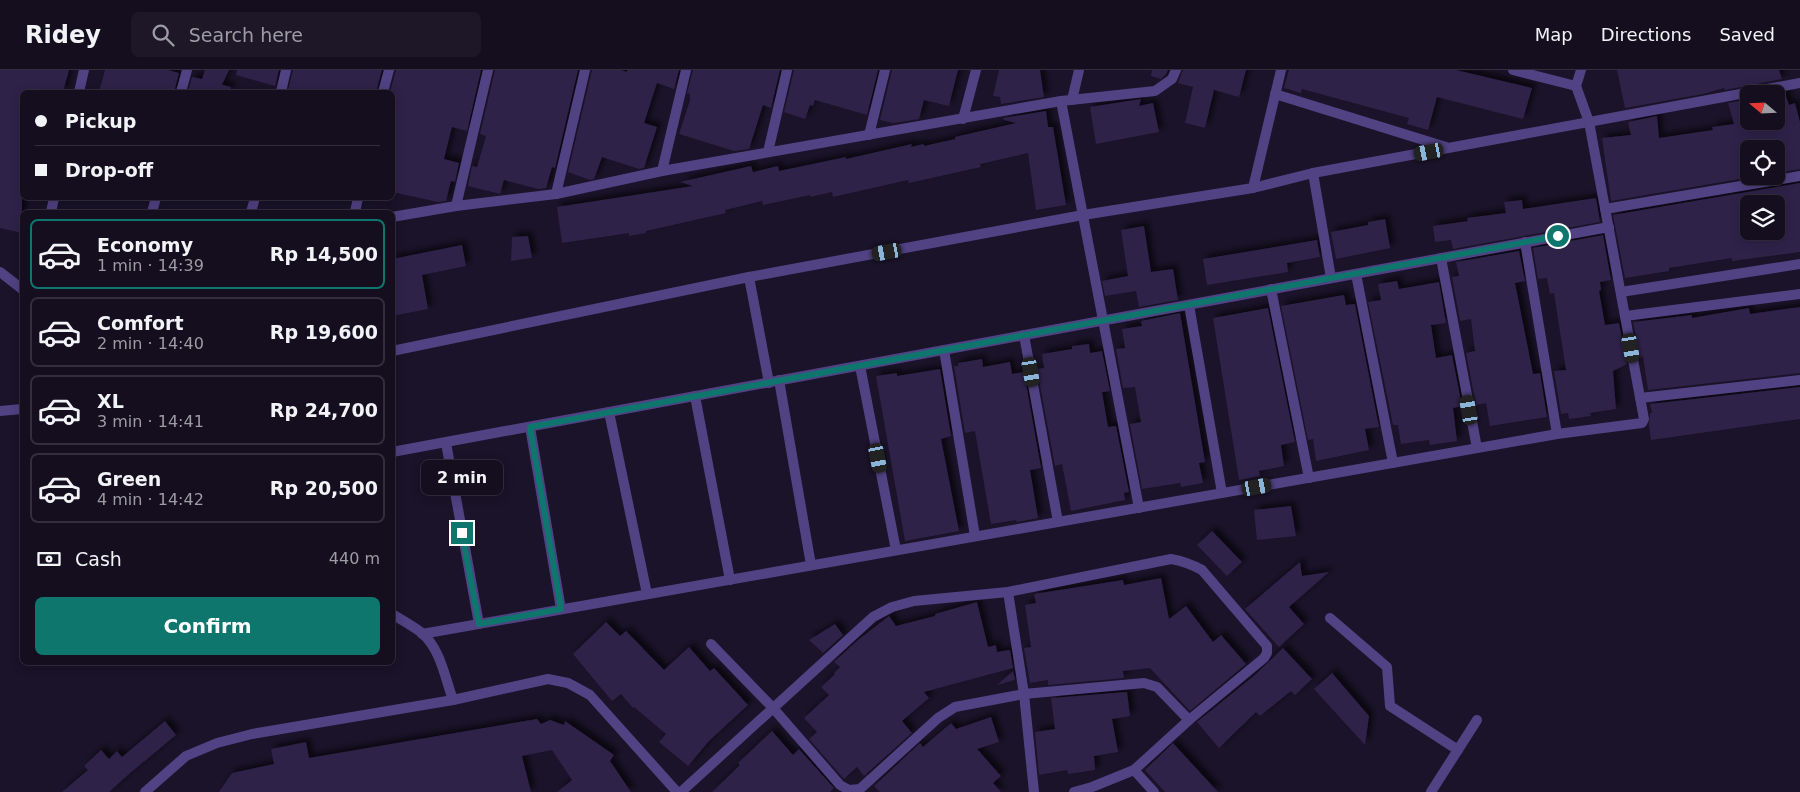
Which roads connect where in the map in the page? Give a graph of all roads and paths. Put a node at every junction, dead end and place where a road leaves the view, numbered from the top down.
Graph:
1 (84, 70) edge
2 (187, 70) edge
3 (286, 70) edge
4 (389, 70) edge
5 (488, 70) edge
6 (585, 70) edge
7 (686, 70) edge
8 (787, 70) edge
9 (885, 70) edge
10 (976, 70) edge
11 (1079, 70) edge
12 (1176, 70) edge
13 (1281, 70) edge
14 (1513, 70) edge
15 (1581, 70) edge
16 (1800, 83) edge
17 (1576, 86) junction
18 (79, 90) edge
19 (182, 90) edge
20 (281, 90) edge
21 (384, 90) edge
22 (1275, 94) junction
23 (1066, 101) junction
24 (963, 118) junction
25 (1589, 122) junction
26 (869, 135) junction
27 (1449, 148) junction
28 (768, 152) junction
29 (662, 171) junction
30 (1312, 173) junction
31 (1800, 176) edge
32 (1253, 188) junction
33 (556, 194) junction
34 (456, 206) junction
35 (1605, 209) junction
36 (1083, 215) junction
37 (395, 217) edge
38 (1608, 227) junction
39 (1525, 242) junction
40 (1441, 258) junction
41 (1800, 264) edge
42 (0, 272) edge
43 (1356, 274) junction
44 (749, 277) junction
45 (1331, 278) junction
46 (20, 287) edge
47 (1271, 289) junction
48 (1620, 292) junction
49 (1800, 294) edge
50 (1189, 304) junction
51 (1625, 316) junction
52 (1103, 320) junction
53 (1024, 335) junction
54 (395, 350) edge
55 (944, 350) junction
56 (860, 366) junction
57 (1800, 380) edge
58 (774, 382) junction
59 (695, 396) junction
60 (1640, 398) junction
61 (20, 409) edge
62 (0, 410) edge
63 (609, 412) junction
64 (530, 427) junction
65 (1557, 434) junction
66 (446, 442) junction
67 (1476, 448) junction
68 (395, 451) edge
69 (1393, 463) junction
70 (1309, 478) junction
71 (1222, 493) junction
72 (1139, 508) junction
73 (1058, 522) junction
74 (976, 536) junction
75 (896, 550) junction
76 (811, 565) junction
77 (730, 580) junction
78 (1008, 592) junction
79 (647, 594) junction
80 (561, 609) junction
81 (395, 615) edge
82 (1330, 618) dead end
83 (479, 624) junction
84 (422, 634) junction
85 (711, 644) dead end
86 (1024, 694) junction
87 (453, 700) junction
88 (772, 708) junction
89 (1189, 720) junction
90 (1477, 720) dead end
91 (1458, 750) junction
92 (1134, 770) junction
93 (145, 792) edge
94 (677, 792) edge
95 (681, 792) edge
96 (1034, 792) edge
97 (1074, 792) edge
98 (1154, 792) edge
99 (1431, 792) edge

1 - 18 street
2 - 19 street
3 - 20 street
4 - 21 street
5 - 34 street
6 - 33 street
7 - 29 street
8 - 28 street
9 - 26 street
10 - 24 street
11 - 23 street
12 - 23 street
13 - 22 street
14 - 17 street
15 - 17 street
16 - 25 street
17 - 25 street
22 - 27 street
22 - 32 street
23 - 24 street
23 - 36 street
24 - 26 street
25 - 27 street
25 - 35 street
26 - 28 street
27 - 30 street
28 - 29 street
29 - 33 street
30 - 32 street
30 - 45 street
31 - 35 street
32 - 36 street
33 - 34 street
34 - 37 street
35 - 38 street
36 - 44 street
36 - 52 street
38 - 39 street
38 - 48 street
39 - 40 street
39 - 65 street
40 - 43 street
40 - 67 street
41 - 48 street
42 - 46 street
43 - 45 street
43 - 69 street
44 - 54 street
44 - 58 street
45 - 47 street
47 - 50 street
47 - 70 street
48 - 51 street
49 - 51 street
50 - 52 street
50 - 71 street
51 - 60 street
52 - 53 street
52 - 72 street
53 - 55 street
53 - 73 street
55 - 56 street
55 - 74 street
56 - 58 street
56 - 75 street
57 - 60 street
58 - 59 street
58 - 76 street
59 - 63 street
59 - 77 street
60 - 65 street
61 - 62 street
63 - 64 street
63 - 79 street
64 - 66 street
64 - 80 street
65 - 67 street
66 - 68 street
66 - 83 street
67 - 69 street
69 - 70 street
70 - 71 street
71 - 72 street
72 - 73 street
73 - 74 street
74 - 75 street
75 - 76 street
76 - 77 street
77 - 79 street
78 - 86 street
78 - 88 street
78 - 89 street
79 - 80 street
80 - 83 street
81 - 84 street
82 - 91 street
83 - 84 street
84 - 87 street
85 - 88 street
86 - 88 street
86 - 89 street
86 - 96 street
87 - 93 street
87 - 94 street
88 - 95 street
89 - 92 street
90 - 91 street
91 - 99 street
92 - 97 street
92 - 98 street

